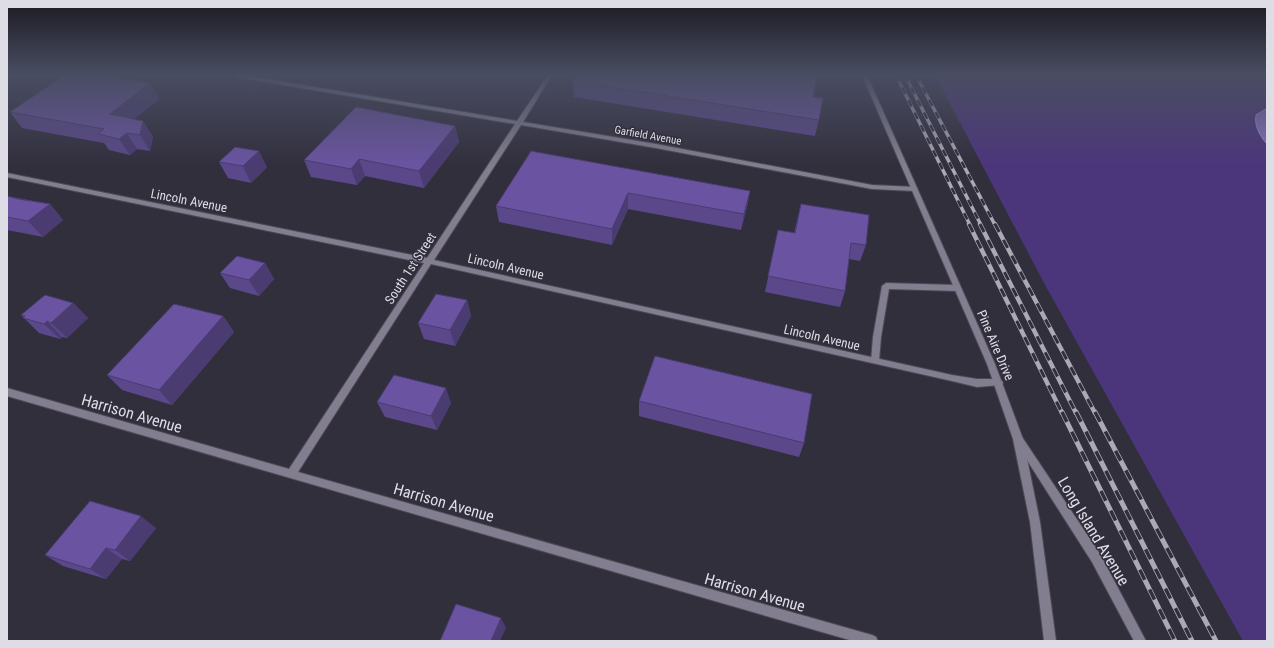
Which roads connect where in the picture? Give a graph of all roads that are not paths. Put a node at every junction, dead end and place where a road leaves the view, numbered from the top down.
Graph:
1 (416, 105) edge
2 (530, 105) edge
3 (878, 105) edge
4 (518, 123) junction
5 (7, 175) edge
6 (914, 189) junction
7 (429, 261) junction
8 (957, 288) junction
9 (875, 362) junction
10 (999, 383) junction
11 (7, 392) edge
12 (1018, 439) junction
13 (291, 474) junction
14 (872, 641) edge
15 (1050, 641) edge
16 (1140, 641) edge

1 - 4 street, Garfield Avenue
2 - 4 street, South 1st Street
3 - 6 street, Pine Aire Drive
4 - 6 street, Garfield Avenue
4 - 7 street, South 1st Street
5 - 7 street, Lincoln Avenue
6 - 8 street, Pine Aire Drive
7 - 9 street, Lincoln Avenue
7 - 13 street, South 1st Street
8 - 9 street
8 - 10 street, Pine Aire Drive
9 - 10 street, Lincoln Avenue
10 - 12 street, Pine Aire Drive
11 - 13 street, Harrison Avenue
12 - 15 street, Pine Aire Drive
12 - 16 street, Long Island Avenue
13 - 14 street, Harrison Avenue

